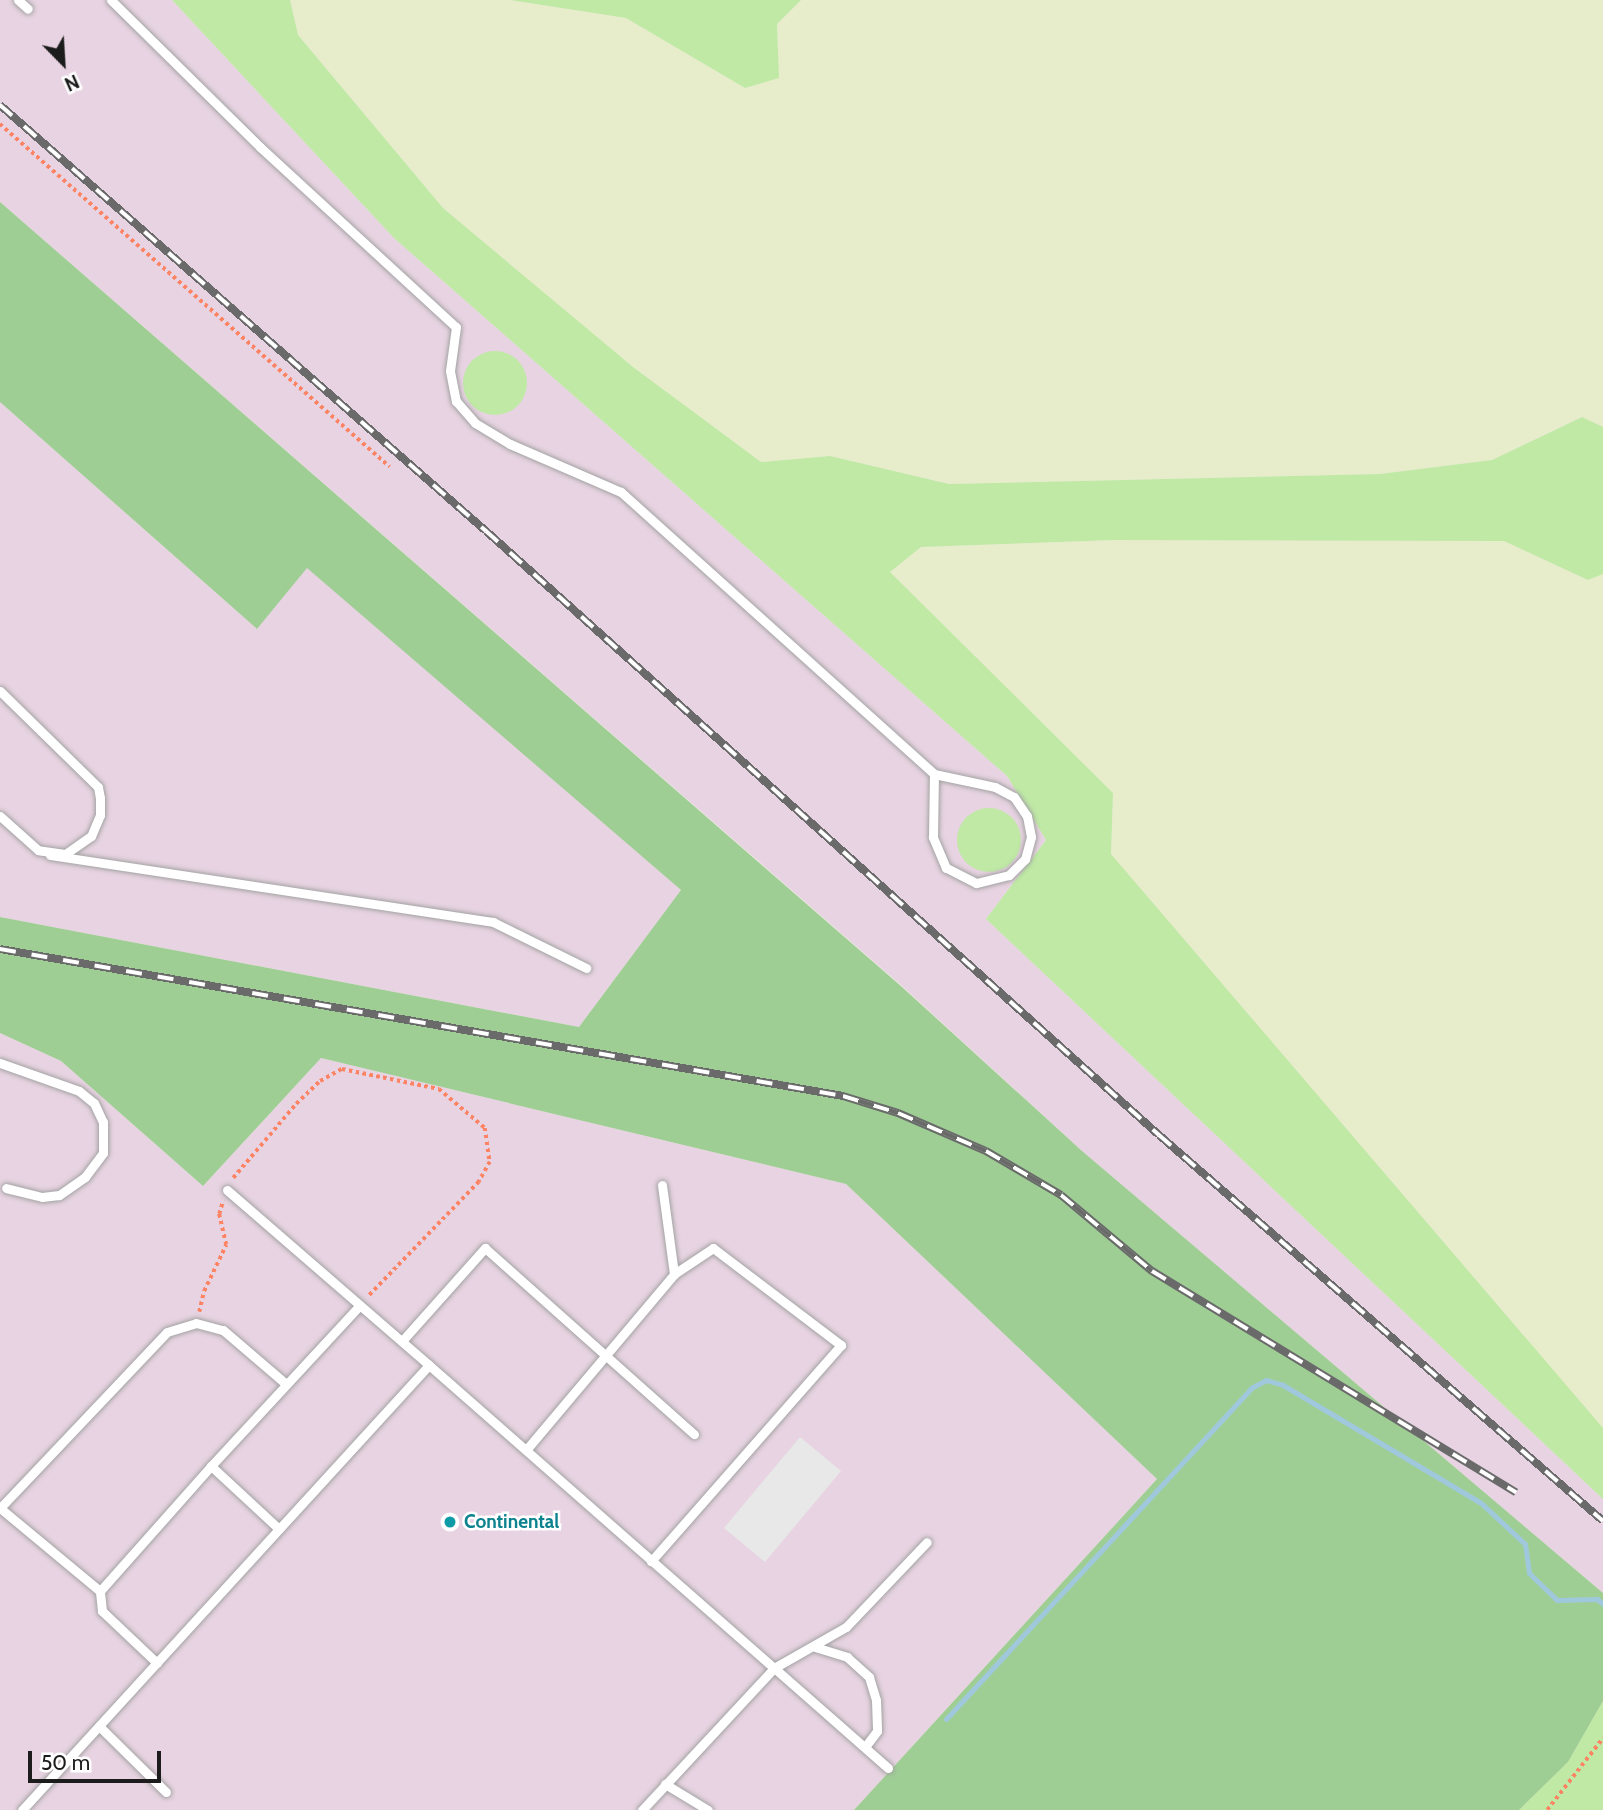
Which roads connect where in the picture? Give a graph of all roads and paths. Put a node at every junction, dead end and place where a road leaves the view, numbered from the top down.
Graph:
1 (18, 0) edge
2 (111, 0) edge
3 (28, 9) dead end
4 (0, 124) edge
5 (390, 467) dead end
6 (1, 695) edge
7 (934, 774) junction
8 (0, 816) edge
9 (50, 855) junction
10 (586, 968) dead end
11 (0, 1063) edge
12 (662, 1185) dead end
13 (6, 1188) dead end
14 (227, 1189) junction
15 (674, 1274) junction
16 (360, 1305) junction
17 (196, 1323) junction
18 (402, 1341) junction
19 (608, 1354) junction
20 (429, 1364) junction
21 (286, 1384) junction
22 (694, 1434) dead end
23 (526, 1450) junction
24 (211, 1466) junction
25 (0, 1507) edge
26 (279, 1530) junction
27 (927, 1542) dead end
28 (650, 1561) junction
29 (100, 1591) junction
30 (815, 1647) junction
31 (157, 1663) junction
32 (774, 1668) junction
33 (99, 1726) junction
34 (1603, 1738) edge
35 (865, 1747) junction
36 (888, 1768) dead end
37 (665, 1784) junction
38 (166, 1792) dead end
39 (22, 1810) edge
40 (642, 1810) edge
41 (708, 1810) edge
42 (1548, 1810) edge

1 - 3 lane
2 - 7 lane
4 - 5 path
6 - 9 lane
7 - 7 lane
8 - 9 lane
9 - 10 lane
11 - 13 lane
12 - 15 lane
14 - 16 lane
14 - 16 path
14 - 17 path
15 - 19 lane
15 - 28 lane
16 - 18 lane
16 - 21 lane
17 - 21 lane
17 - 25 lane
18 - 19 lane
18 - 20 lane
19 - 22 lane
19 - 23 lane
20 - 23 lane
20 - 26 lane
21 - 24 lane
23 - 28 lane
24 - 26 lane
24 - 29 lane
25 - 29 lane
26 - 31 lane
27 - 30 lane
28 - 32 lane
29 - 31 lane
30 - 32 lane
30 - 35 lane
31 - 33 lane
32 - 35 lane
32 - 37 lane
33 - 38 lane
33 - 39 lane
34 - 42 path
35 - 36 lane
37 - 40 lane
37 - 41 lane

